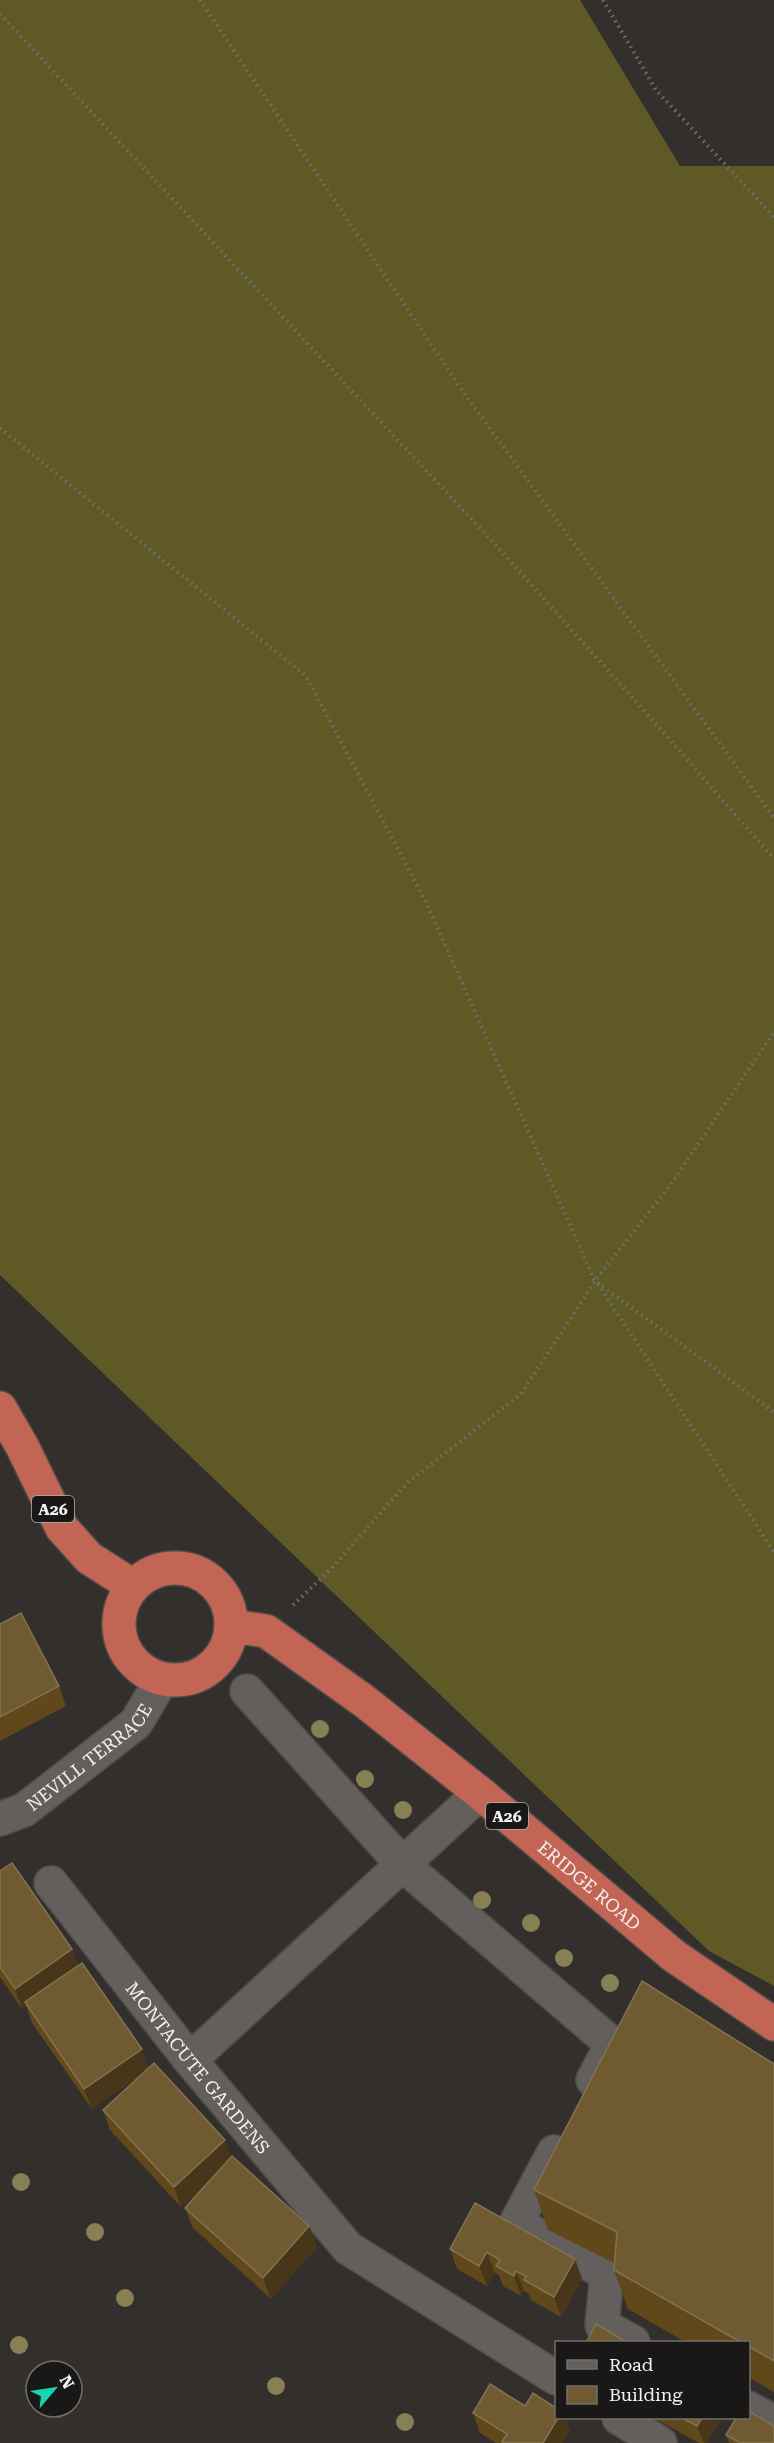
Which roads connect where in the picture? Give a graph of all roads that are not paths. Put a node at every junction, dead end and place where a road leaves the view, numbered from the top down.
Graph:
1 (0, 1408) edge
2 (133, 1586) junction
3 (231, 1626) junction
4 (162, 1679) junction
5 (247, 1691) dead end
6 (480, 1793) junction
7 (0, 1819) edge
8 (404, 1865) junction
9 (51, 1883) dead end
10 (774, 2024) edge
11 (190, 2060) junction
12 (630, 2341) edge
13 (555, 2377) edge
14 (750, 2409) edge
15 (621, 2419) edge
16 (774, 2422) edge
17 (660, 2443) edge

1 - 2 highway, A26
2 - 3 highway
2 - 4 highway
3 - 4 highway
3 - 6 highway, ERIDGE ROAD / A26
4 - 7 street, NEVILL TERRACE
5 - 8 street
6 - 8 street
6 - 10 highway, ERIDGE ROAD / A26
8 - 11 street
8 - 12 street
9 - 11 street, MONTACUTE GARDENS
11 - 13 street, MONTACUTE GARDENS
14 - 16 street
15 - 17 street

